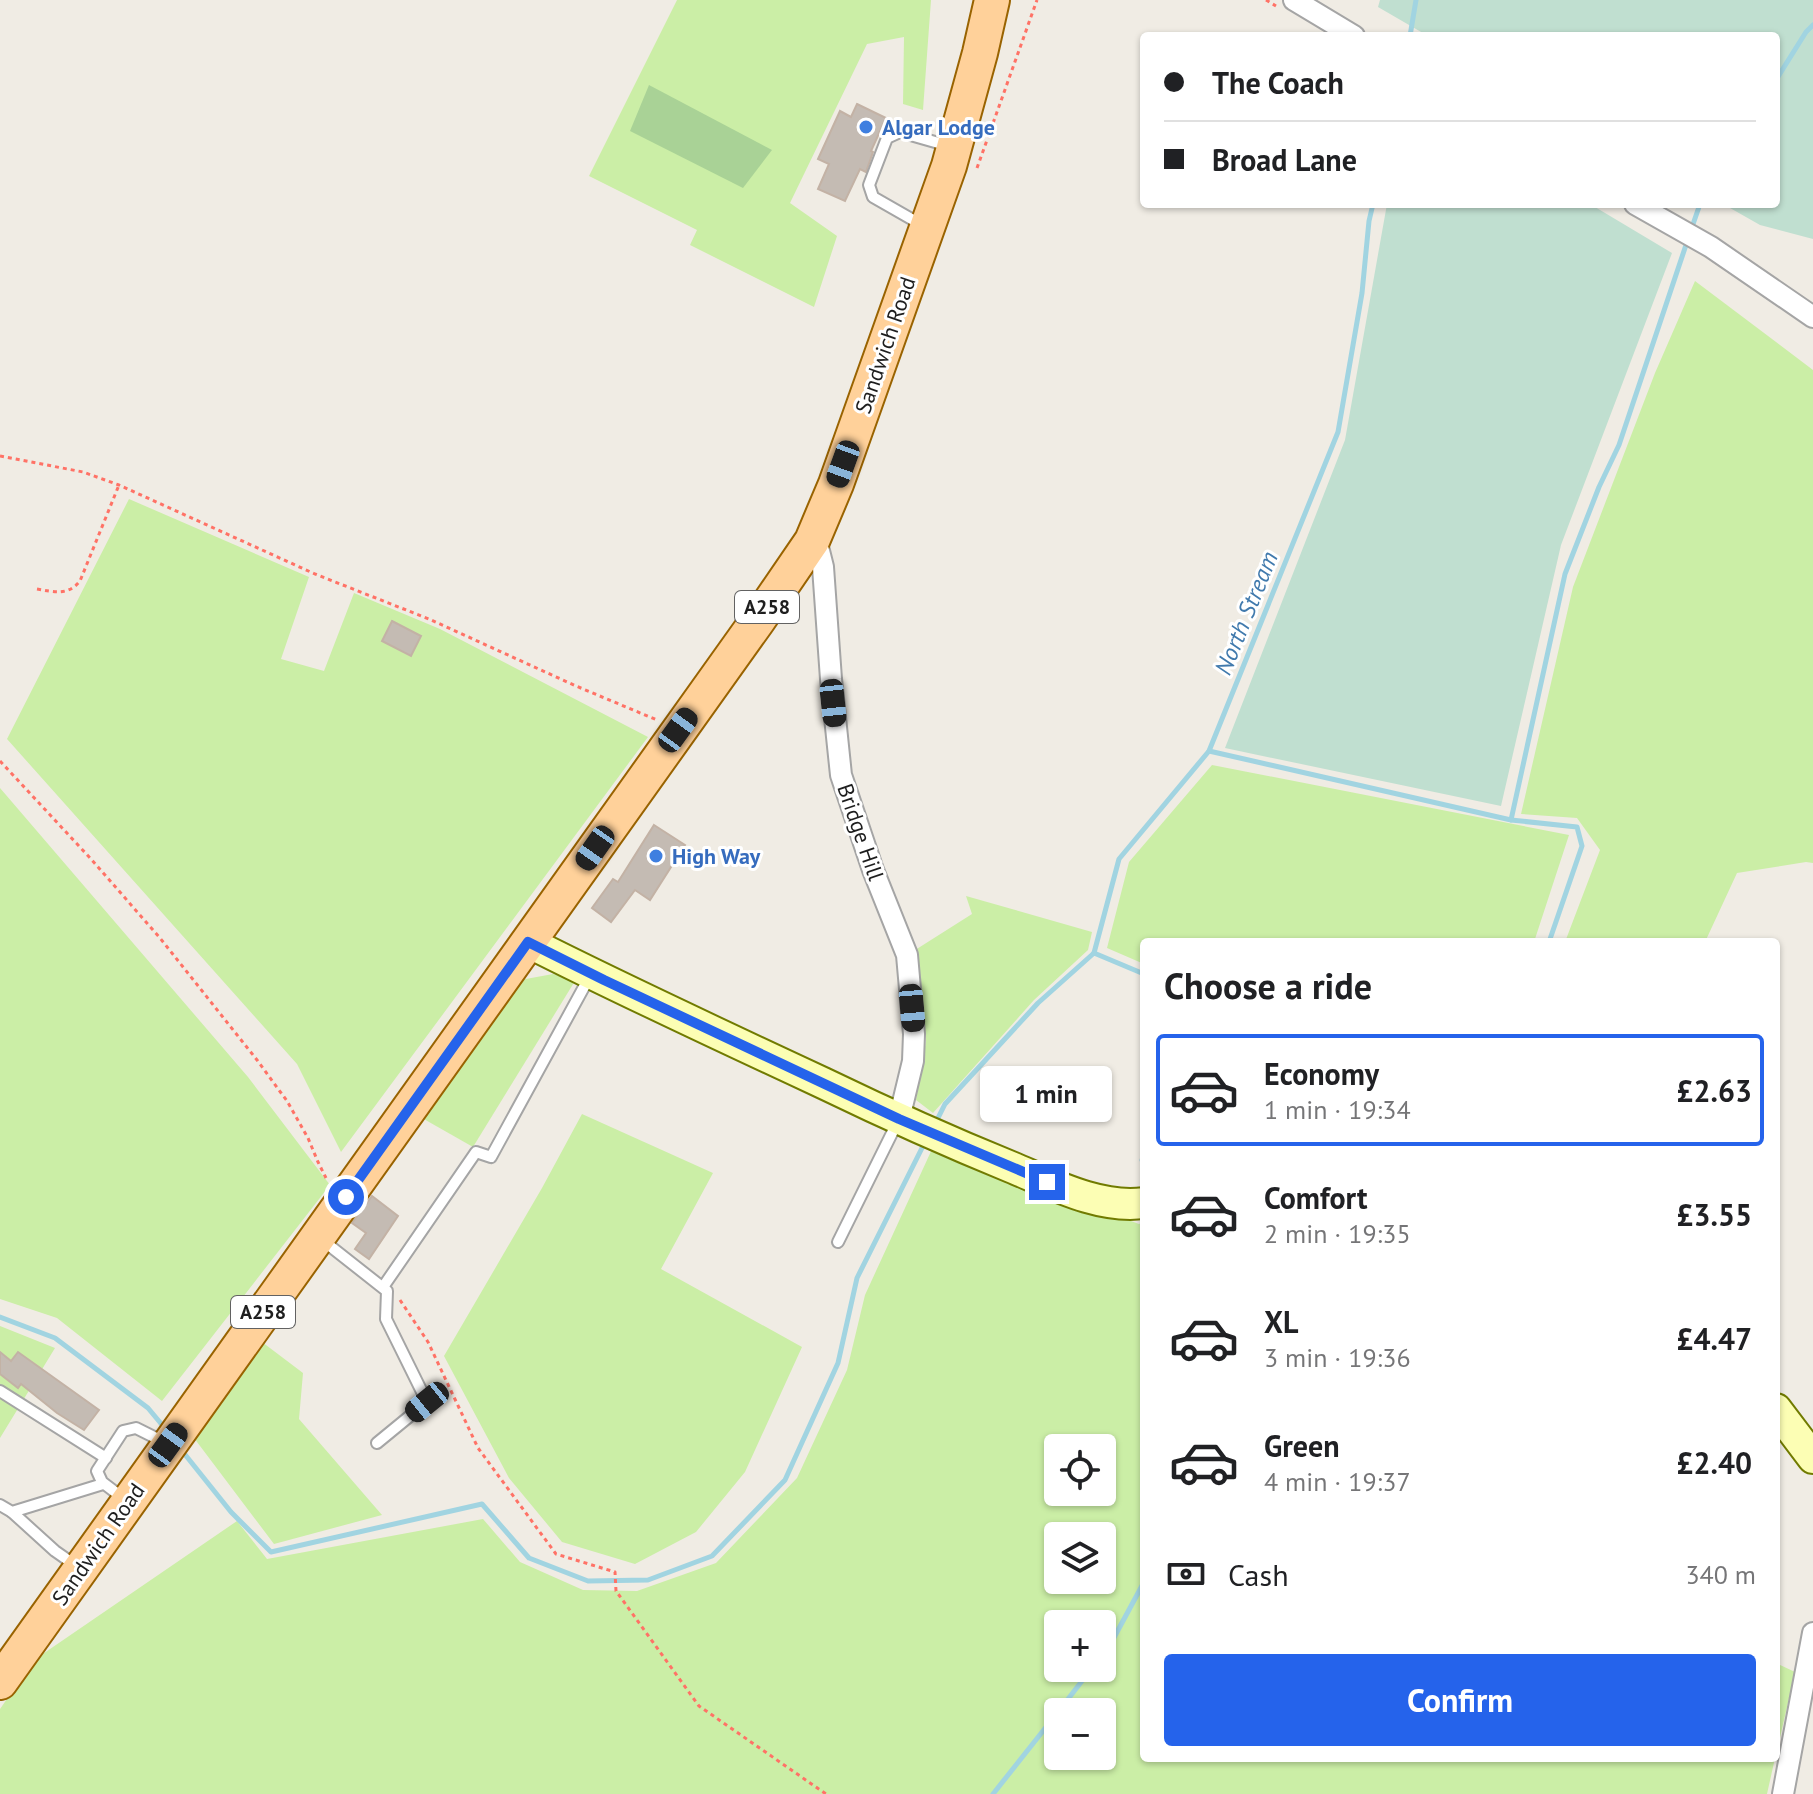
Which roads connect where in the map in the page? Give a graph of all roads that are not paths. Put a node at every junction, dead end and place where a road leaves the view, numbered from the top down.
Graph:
1 (992, 0) edge
2 (1294, 0) edge
3 (1347, 32) edge
4 (954, 148) junction
5 (1642, 208) edge
6 (927, 228) junction
7 (1813, 317) edge
8 (812, 541) junction
9 (528, 942) junction
10 (591, 974) junction
11 (919, 1128) junction
12 (1140, 1203) edge
13 (317, 1237) junction
14 (838, 1242) dead end
15 (385, 1289) junction
16 (0, 1391) edge
17 (1780, 1414) edge
18 (377, 1443) dead end
19 (168, 1445) junction
20 (106, 1458) junction
21 (1813, 1458) edge
22 (116, 1492) junction
23 (0, 1505) edge
24 (12, 1512) junction
25 (80, 1569) junction
26 (1813, 1633) edge
27 (0, 1682) edge
28 (1783, 1794) edge

1 - 4 main road, Sandwich Road / A258
2 - 3 street
4 - 6 main road, Sandwich Road / A258
4 - 6 lane
5 - 7 street
6 - 8 main road, Sandwich Road / A258
8 - 9 main road, Sandwich Road / A258
8 - 11 street, Bridge Hill
9 - 10 street
9 - 13 main road, Sandwich Road / A258
10 - 11 street
10 - 15 lane
11 - 12 street
11 - 14 lane
13 - 15 lane
13 - 19 main road, Sandwich Road / A258
15 - 18 lane
16 - 20 lane
17 - 21 street
19 - 20 lane
19 - 22 main road, Sandwich Road / A258
20 - 22 lane
22 - 24 lane
22 - 25 main road, Sandwich Road / A258
23 - 24 lane
24 - 25 lane
25 - 27 main road, Sandwich Road / A258
26 - 28 street

